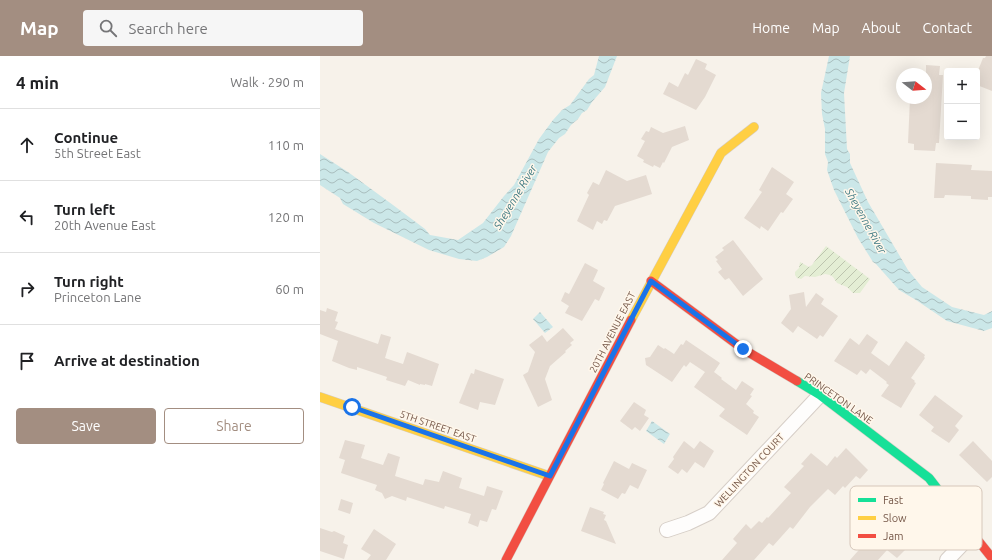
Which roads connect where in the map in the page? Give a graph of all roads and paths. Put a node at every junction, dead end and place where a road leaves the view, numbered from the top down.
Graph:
1 (754, 127) dead end
2 (651, 281) junction
3 (820, 395) junction
4 (320, 397) edge
5 (550, 476) junction
6 (935, 486) edge
7 (667, 530) dead end
8 (982, 546) edge
9 (957, 550) edge
10 (992, 558) edge
11 (506, 560) edge
12 (947, 560) edge

1 - 2 street, 20TH AVENUE EAST
2 - 3 street, PRINCETON LANE
2 - 5 street, 20TH AVENUE EAST
3 - 6 street, PRINCETON LANE
3 - 7 street, WELLINGTON COURT
4 - 5 street, 5TH STREET EAST
5 - 11 street, 20TH AVENUE EAST
8 - 10 street, PRINCETON LANE
9 - 12 street

